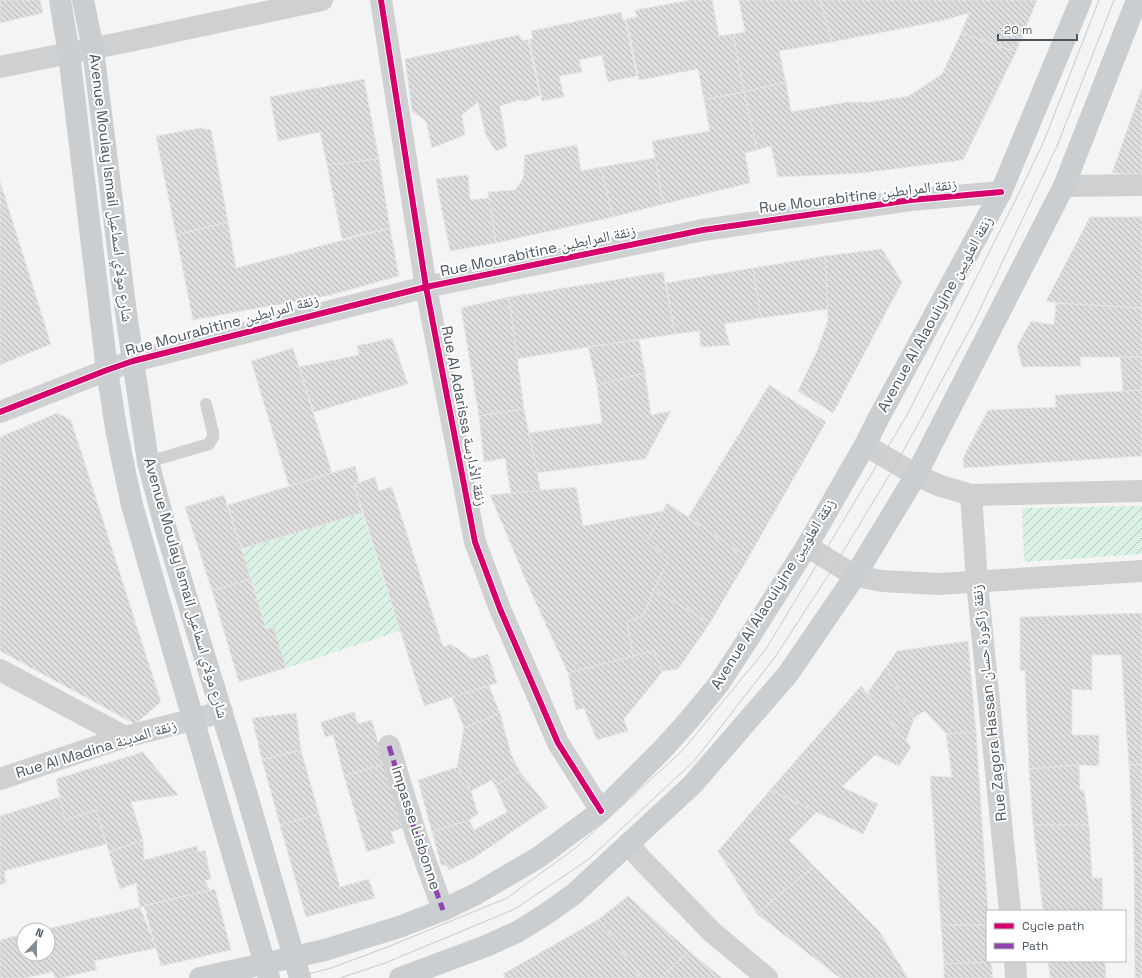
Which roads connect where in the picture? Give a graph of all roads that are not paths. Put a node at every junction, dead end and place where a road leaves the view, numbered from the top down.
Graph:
1 (60, 0) edge
2 (83, 0) edge
3 (322, 0) edge
4 (381, 0) edge
5 (1081, 0) edge
6 (1137, 0) edge
7 (93, 48) junction
8 (69, 54) junction
9 (0, 67) edge
10 (1142, 185) edge
11 (1064, 186) junction
12 (1001, 192) junction
13 (426, 287) junction
14 (133, 361) junction
15 (107, 370) junction
16 (206, 404) dead end
17 (0, 412) edge
18 (865, 446) junction
19 (148, 462) junction
20 (124, 468) junction
21 (916, 475) junction
22 (1142, 491) edge
23 (971, 495) junction
24 (807, 546) junction
25 (1142, 571) edge
26 (855, 576) junction
27 (977, 582) junction
28 (0, 670) edge
29 (222, 712) junction
30 (193, 720) junction
31 (125, 737) junction
32 (389, 746) dead end
33 (0, 778) edge
34 (600, 811) junction
35 (628, 844) junction
36 (443, 910) junction
37 (1010, 910) edge
38 (1015, 962) edge
39 (297, 968) edge
40 (267, 971) edge
41 (200, 978) edge
42 (400, 978) edge
43 (767, 978) edge
44 (1016, 978) edge

1 - 8 main road, Avenue Moulay Ismail شارع مولاي اسماعيل
2 - 7 main road, Avenue Moulay Ismail شارع مولاي اسماعيل
3 - 7 street
4 - 13 street, Rue Al Adarissa زنقة الأدارسة
5 - 12 main road, Avenue Al Alaouiyine زنقة العلويين
6 - 11 main road
7 - 8 street
7 - 14 main road, Avenue Moulay Ismail شارع مولاي اسماعيل
8 - 9 street
8 - 15 main road, Avenue Moulay Ismail شارع مولاي اسماعيل
10 - 11 street
11 - 21 main road
12 - 13 street, Rue Mourabitine زنقة المرابطين
12 - 18 main road, Avenue Al Alaouiyine زنقة العلويين
13 - 14 street, Rue Mourabitine زنقة المرابطين
13 - 34 street, Rue Al Adarissa زنقة الأدارسة
14 - 15 street, Rue Mourabitine زنقة المرابطين
14 - 19 main road, Avenue Moulay Ismail شارع مولاي اسماعيل
15 - 17 street, Rue Mourabitine زنقة المرابطين
15 - 20 main road, Avenue Moulay Ismail شارع مولاي اسماعيل
16 - 19 lane
18 - 21 street
18 - 24 main road, Avenue Al Alaouiyine زنقة العلويين
19 - 20 main road
19 - 29 main road, Avenue Moulay Ismail شارع مولاي اسماعيل
20 - 30 main road, Avenue Moulay Ismail شارع مولاي اسماعيل
21 - 23 street
21 - 26 main road
22 - 23 street
23 - 27 street, Rue Zagora Hassan زنقة زاكورة حسان
24 - 26 street
24 - 34 main road, Avenue Al Alaouiyine زنقة العلويين
25 - 27 street
26 - 27 street
26 - 35 main road
27 - 37 street, Rue Zagora Hassan زنقة زاكورة حسان
28 - 31 street
29 - 30 street, Rue Al Madina زنقة المدينة
29 - 39 main road, Avenue Moulay Ismail شارع مولاي اسماعيل
30 - 31 street, Rue Al Madina زنقة المدينة
30 - 40 main road, Avenue Moulay Ismail شارع مولاي اسماعيل
31 - 33 street, Rue Al Madina زنقة المدينة
32 - 36 street, Impasse Lisbonne
34 - 36 main road, Avenue Al Alaouiyine زنقة العلويين
35 - 42 main road
35 - 43 street
36 - 39 main road, Avenue Al Alaouiyine زنقة العلويين
38 - 44 street
39 - 40 main road, Avenue Al Alaouiyine زنقة العلويين
40 - 41 main road, Avenue Al Alaouiyine زنقة العلويين

